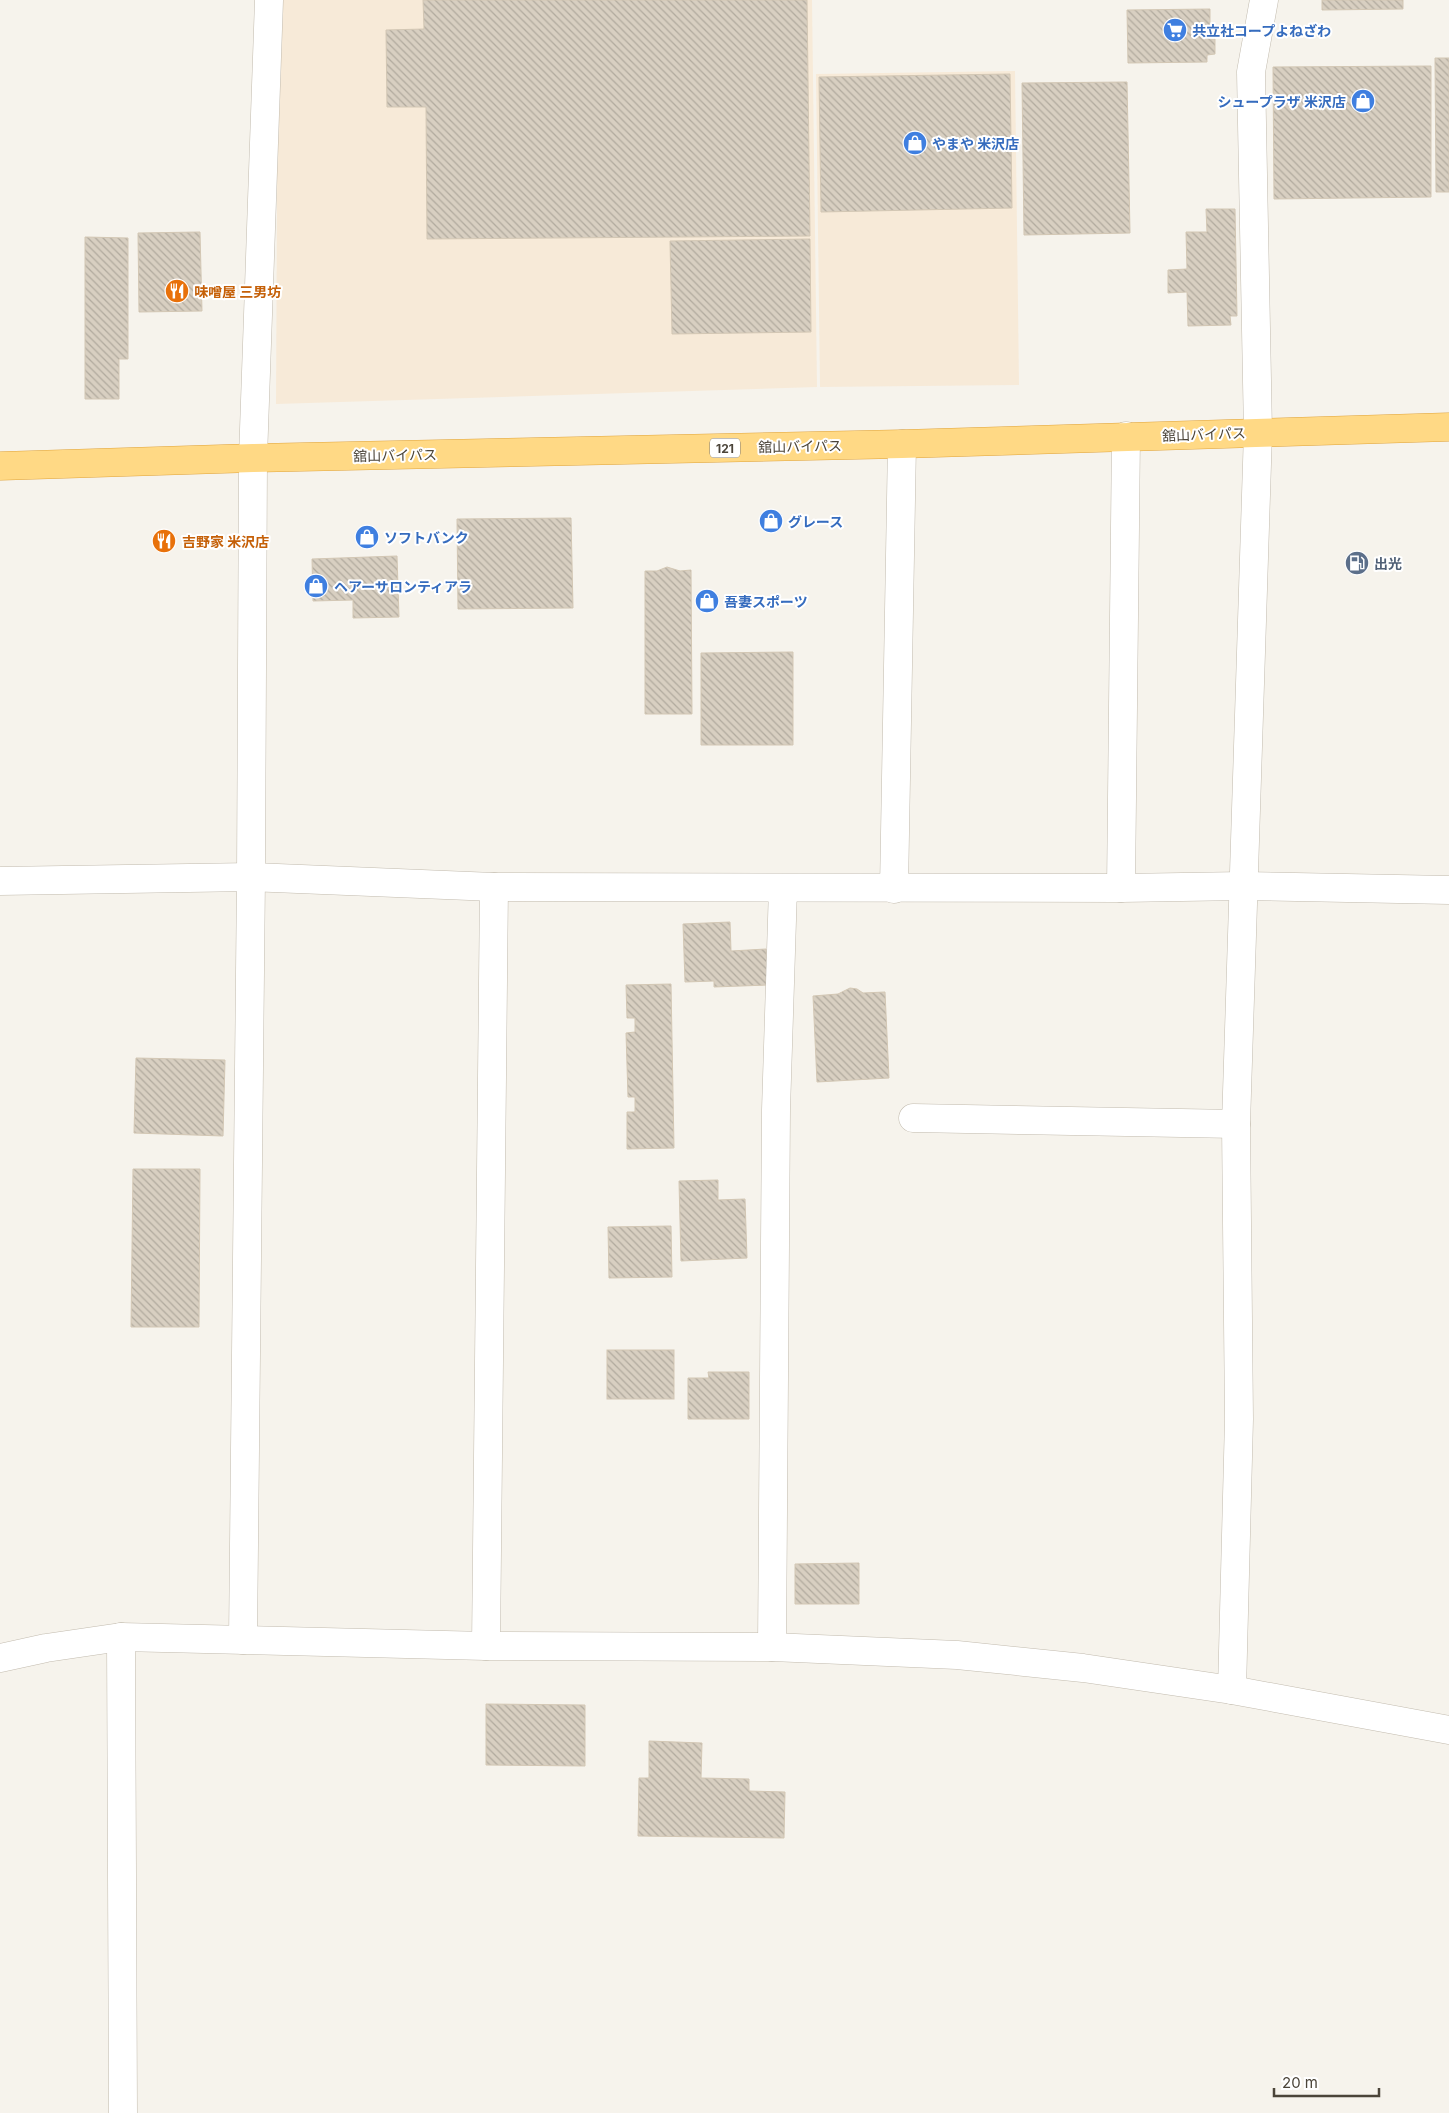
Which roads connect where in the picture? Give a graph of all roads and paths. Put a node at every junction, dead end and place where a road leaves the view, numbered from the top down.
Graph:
1 (268, 0) edge
2 (1264, 0) edge
3 (1449, 427) edge
4 (1258, 432) junction
5 (1126, 436) junction
6 (902, 444) junction
7 (253, 458) junction
8 (0, 466) edge
9 (251, 877) junction
10 (0, 882) edge
11 (1242, 886) junction
12 (494, 887) junction
13 (783, 888) junction
14 (894, 888) junction
15 (1121, 888) junction
16 (1449, 890) edge
17 (912, 1118) dead end
18 (1236, 1124) junction
19 (122, 1637) junction
20 (243, 1640) junction
21 (486, 1646) junction
22 (772, 1647) junction
23 (0, 1658) edge
24 (1232, 1690) junction
25 (1449, 1730) edge
26 (123, 2113) edge

1 - 7 street
2 - 4 street
3 - 4 highway, 舘山バイパス / 121
4 - 5 highway, 舘山バイパス / 121
4 - 11 street
5 - 6 highway, 舘山バイパス / 121
5 - 15 street
6 - 7 highway, 舘山バイパス / 121
6 - 14 street
7 - 8 highway, 舘山バイパス / 121
7 - 9 street
9 - 10 street
9 - 12 street
9 - 20 street
11 - 15 street
11 - 16 street
11 - 18 street
12 - 13 street
12 - 21 street
13 - 14 street
13 - 22 street
14 - 15 street
17 - 18 street
18 - 24 street
19 - 20 street
19 - 23 street
19 - 26 street
20 - 21 street
21 - 22 street
22 - 24 street
24 - 25 street

